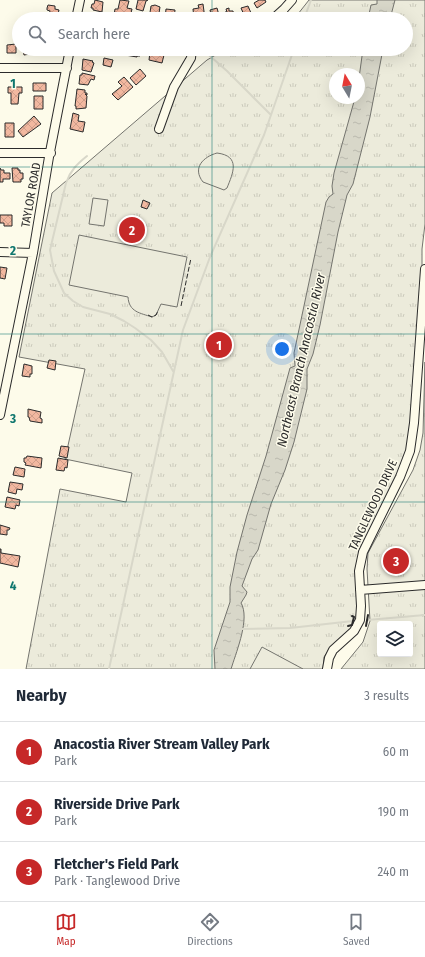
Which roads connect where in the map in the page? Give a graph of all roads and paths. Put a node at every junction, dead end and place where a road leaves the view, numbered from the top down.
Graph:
1 (80, 0) edge
2 (292, 0) edge
3 (77, 12) edge
4 (282, 12) edge
5 (69, 56) edge
6 (191, 56) edge
7 (0, 68) edge
8 (67, 68) junction
9 (159, 129) dead end
10 (0, 153) edge
11 (51, 153) junction
12 (0, 252) edge
13 (34, 253) junction
14 (425, 269) edge
15 (0, 415) edge
16 (425, 584) edge
17 (360, 590) junction
18 (327, 669) edge

1 - 3 street
2 - 4 street
5 - 8 street, TAYLOR ROAD
6 - 9 street
7 - 8 street
8 - 11 street, TAYLOR ROAD
10 - 11 street
11 - 13 street, TAYLOR ROAD
12 - 13 street
13 - 15 street, TAYLOR ROAD
14 - 17 street, TANGLEWOOD DRIVE
16 - 17 street
17 - 18 street, TANGLEWOOD DRIVE

